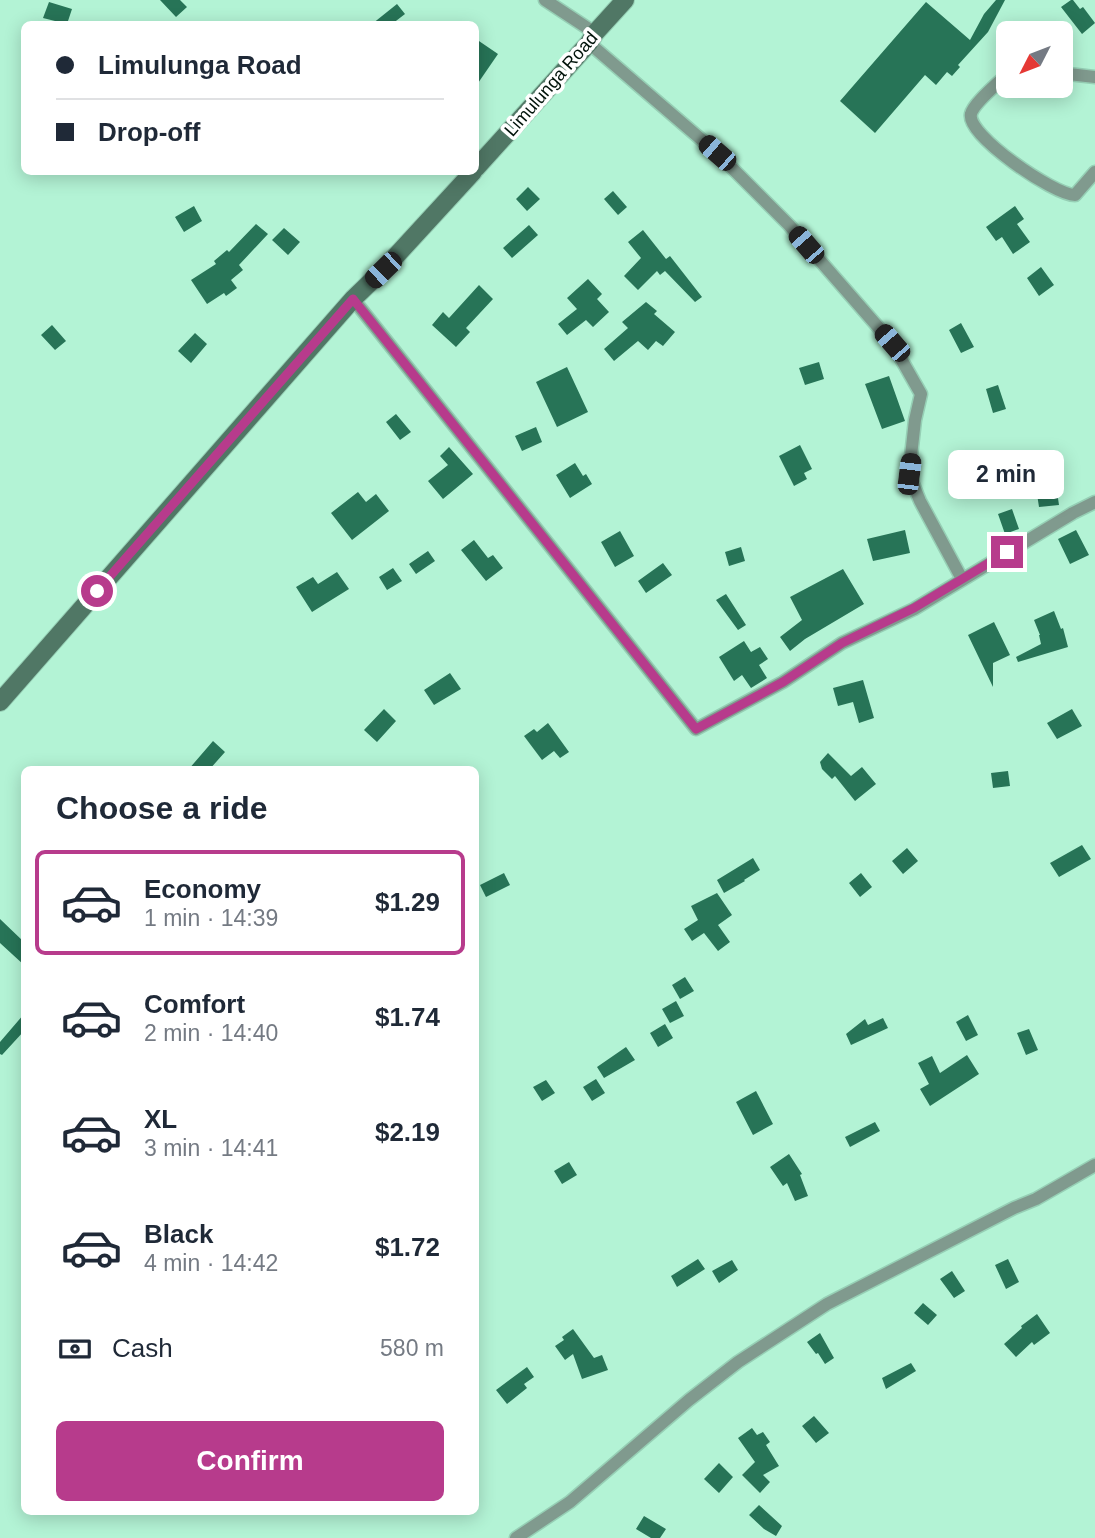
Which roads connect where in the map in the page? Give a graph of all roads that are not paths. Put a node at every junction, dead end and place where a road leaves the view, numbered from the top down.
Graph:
1 (545, 0) edge
2 (625, 0) edge
3 (592, 38) junction
4 (1073, 74) edge
5 (1095, 77) edge
6 (996, 85) edge
7 (479, 164) edge
8 (1095, 173) edge
9 (469, 175) edge
10 (353, 299) junction
11 (1095, 502) edge
12 (962, 579) junction
13 (0, 702) edge
14 (1095, 1165) edge
15 (516, 1538) edge

1 - 3 street
2 - 3 main road, Limulunga Road
3 - 7 main road, Limulunga Road
3 - 12 street
4 - 5 street
6 - 8 street
9 - 10 main road, Limulunga Road
10 - 12 street
10 - 13 main road, Limulunga Road
11 - 12 street
14 - 15 street

